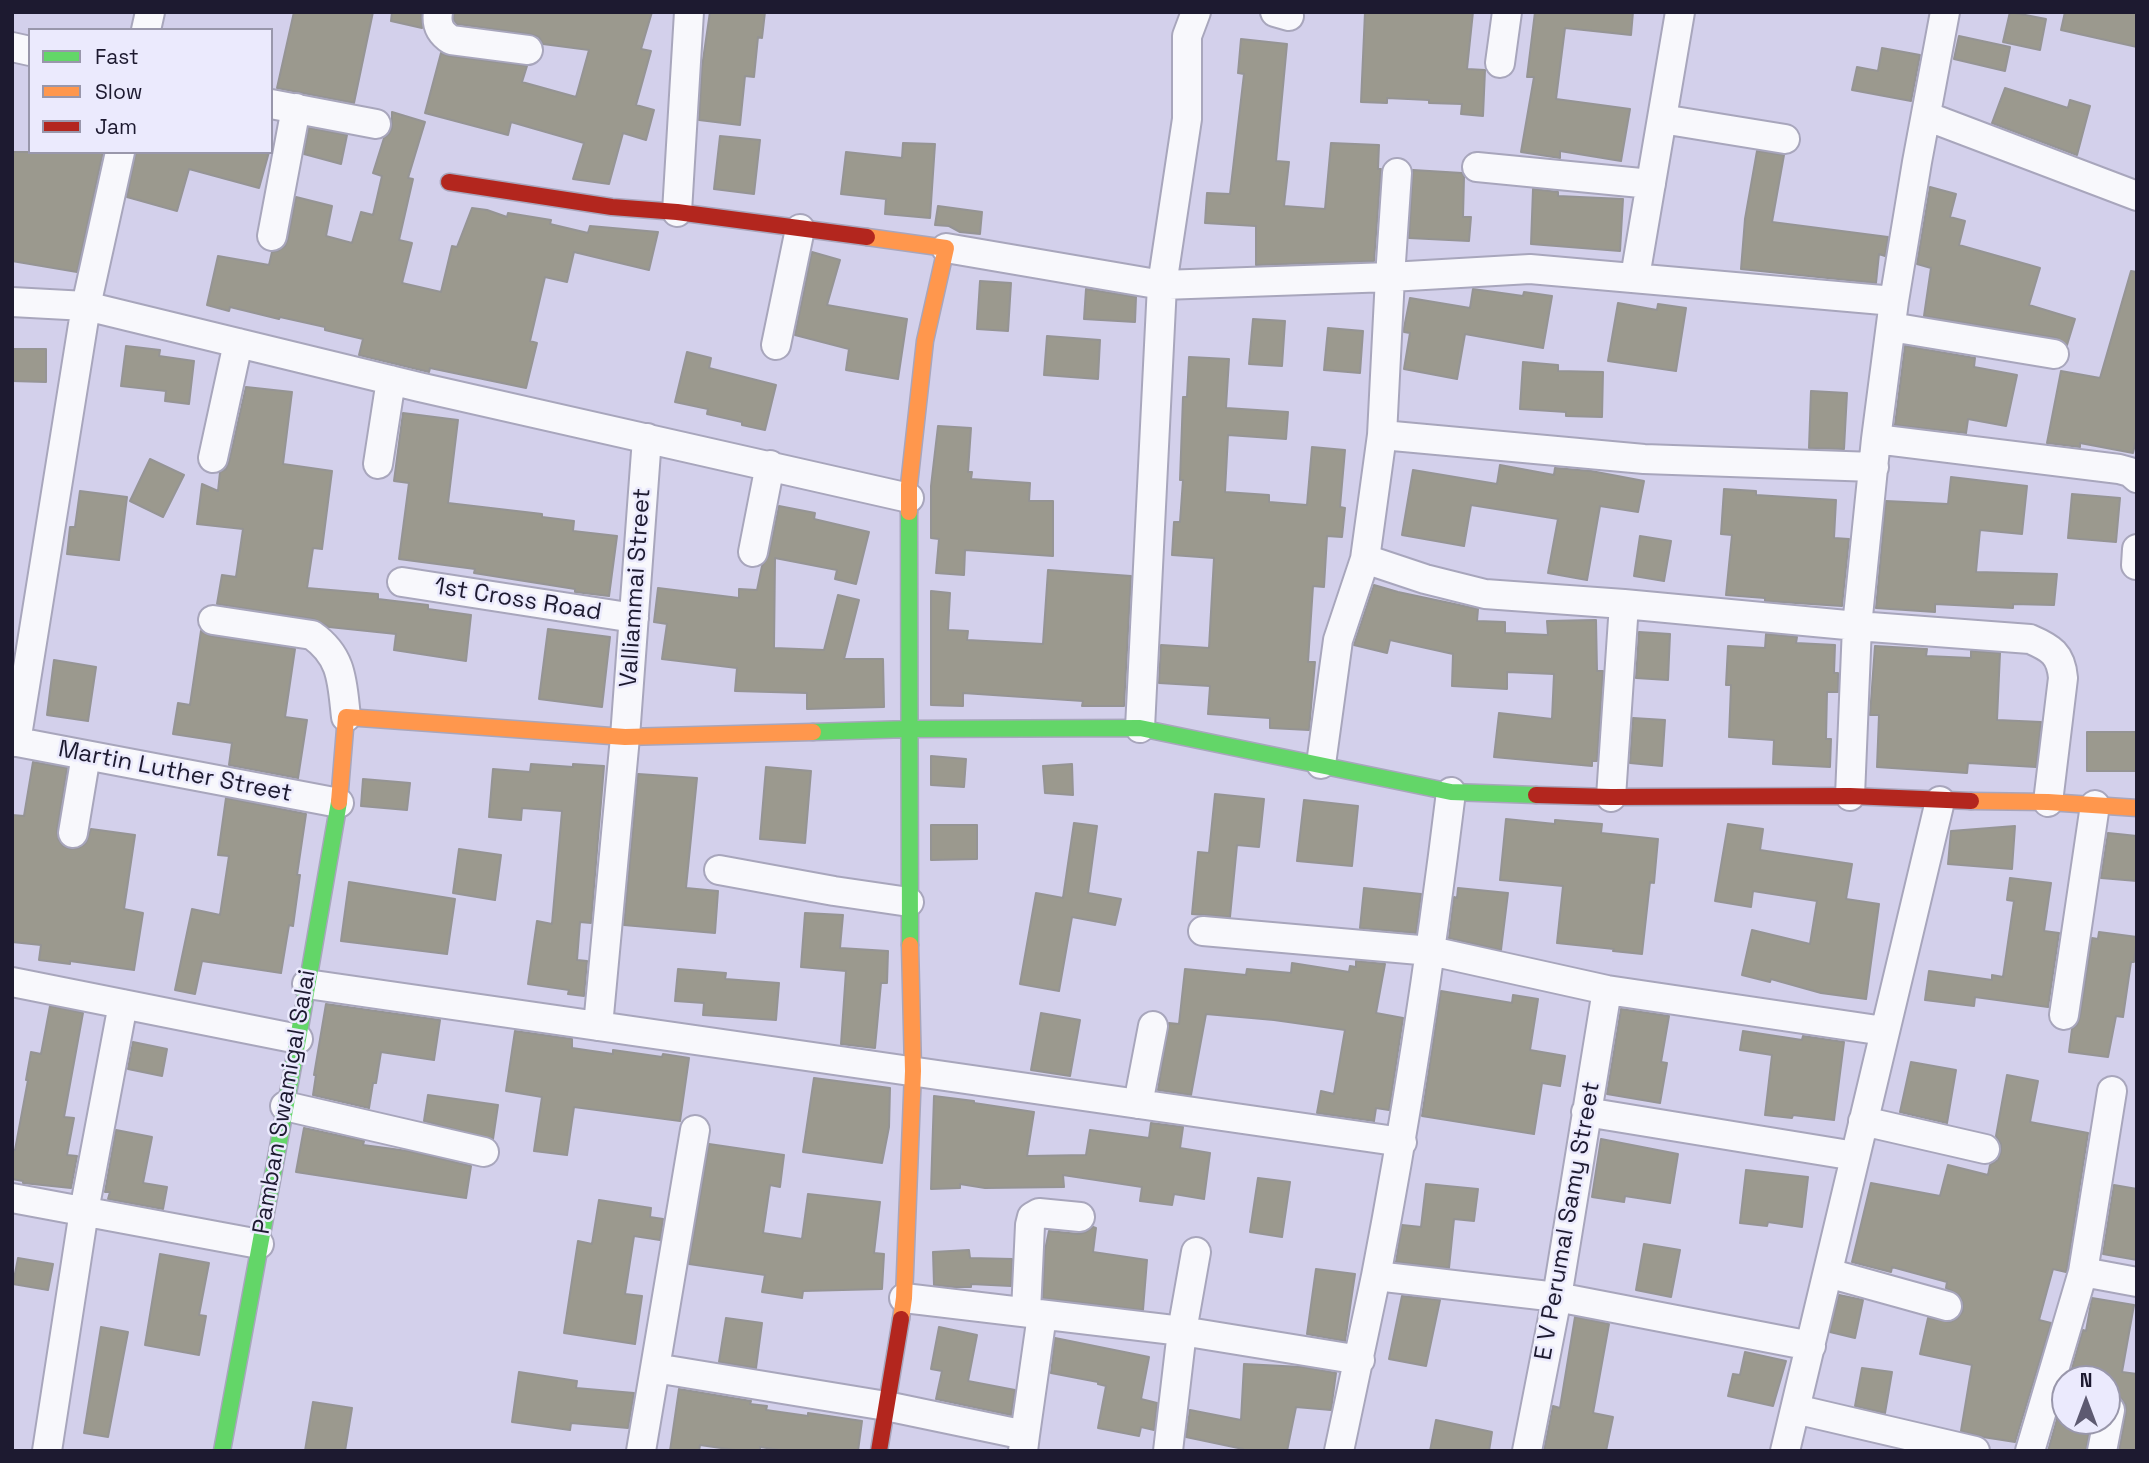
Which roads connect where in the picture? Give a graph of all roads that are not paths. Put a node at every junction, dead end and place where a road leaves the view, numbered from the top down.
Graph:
1 (438, 12) edge
2 (689, 12) edge
3 (1196, 12) edge
4 (1507, 12) edge
5 (1680, 12) edge
6 (1945, 12) edge
7 (528, 50) dead end
8 (1500, 63) dead end
9 (284, 106) edge
10 (1926, 116) junction
11 (1662, 119) junction
12 (376, 124) dead end
13 (1785, 139) dead end
14 (120, 154) edge
15 (1477, 167) dead end
16 (1397, 173) dead end
17 (449, 182) dead end
18 (1651, 184) junction
19 (2137, 196) edge
20 (677, 212) junction
21 (800, 229) junction
22 (272, 236) dead end
23 (946, 248) junction
24 (1390, 276) junction
25 (1635, 277) junction
26 (1162, 285) junction
27 (12, 302) edge
28 (86, 306) junction
29 (1892, 314) junction
30 (238, 343) junction
31 (776, 345) dead end
32 (2053, 354) dead end
33 (391, 380) junction
34 (1382, 435) junction
35 (647, 438) junction
36 (1875, 453) junction
37 (213, 458) dead end
38 (378, 464) dead end
39 (770, 465) junction
40 (2137, 478) edge
41 (909, 498) junction
42 (2137, 549) edge
43 (753, 551) dead end
44 (1365, 559) junction
45 (2136, 565) edge
46 (402, 582) dead end
47 (1624, 604) junction
48 (634, 618) junction
49 (213, 620) dead end
50 (1857, 626) junction
51 (346, 717) junction
52 (1140, 728) junction
53 (909, 729) junction
54 (625, 737) junction
55 (14, 741) edge
56 (86, 755) junction
57 (1321, 764) junction
58 (1451, 792) junction
59 (1850, 796) junction
60 (1611, 797) junction
61 (1940, 801) junction
62 (2049, 802) junction
63 (339, 803) junction
64 (2095, 805) junction
65 (2137, 808) edge
66 (73, 833) dead end
67 (719, 870) dead end
68 (909, 902) junction
69 (1203, 931) dead end
70 (1432, 951) junction
71 (12, 982) edge
72 (307, 984) junction
73 (1607, 990) junction
74 (123, 1004) junction
75 (2064, 1015) dead end
76 (598, 1026) junction
77 (1153, 1026) dead end
78 (1884, 1031) junction
79 (298, 1039) junction
80 (913, 1071) junction
81 (2112, 1091) dead end
82 (1138, 1104) junction
83 (285, 1106) junction
84 (1586, 1112) junction
85 (1863, 1121) junction
86 (695, 1130) dead end
87 (1402, 1142) junction
88 (1985, 1149) dead end
89 (484, 1152) dead end
90 (1855, 1156) junction
91 (12, 1198) edge
92 (84, 1211) junction
93 (1080, 1217) dead end
94 (259, 1244) junction
95 (1196, 1252) dead end
96 (2083, 1272) junction
97 (1828, 1273) junction
98 (1376, 1276) junction
99 (2137, 1282) edge
100 (1557, 1297) junction
101 (904, 1298) junction
102 (1947, 1306) dead end
103 (1034, 1314) junction
104 (1182, 1331) junction
105 (1811, 1346) junction
106 (1360, 1360) junction
107 (655, 1368) junction
108 (886, 1406) junction
109 (1795, 1409) junction
110 (1024, 1443) edge
111 (1961, 1449) edge
112 (47, 1451) edge
113 (222, 1451) edge
114 (642, 1451) edge
115 (879, 1451) edge
116 (1168, 1451) edge
117 (1339, 1451) edge
118 (1527, 1451) edge
119 (1785, 1451) edge
120 (2030, 1451) edge

1 - 7 street
2 - 20 street
3 - 26 street
4 - 8 street
5 - 11 street
6 - 10 street
9 - 12 street
9 - 22 street
10 - 19 street
10 - 29 street
11 - 13 street
11 - 18 street
14 - 28 street
15 - 18 street
16 - 24 street
17 - 20 street
18 - 25 street
20 - 21 street
21 - 23 street
21 - 31 street
23 - 26 street
23 - 41 street
24 - 25 street
24 - 26 street
24 - 34 street
25 - 29 street
26 - 52 street
27 - 28 street
28 - 30 street
28 - 55 street
29 - 32 street
29 - 36 street
30 - 33 street
30 - 37 street
33 - 35 street
33 - 38 street
34 - 36 street
34 - 44 street
35 - 39 street
35 - 48 street, Valliammai Street
36 - 40 street
36 - 50 street
39 - 41 street
39 - 43 street
41 - 53 street
42 - 45 street
44 - 47 street
44 - 57 street
46 - 48 street, 1st Cross Road
47 - 50 street
47 - 60 street
48 - 54 street, Valliammai Street
49 - 51 street
50 - 59 street
50 - 62 street
51 - 54 street
51 - 63 street, Pamban Swamigal Salai
52 - 53 street
52 - 57 street
53 - 54 street
53 - 68 street
54 - 76 street, Valliammai Street
55 - 56 street, Martin Luther Street
56 - 63 street, Martin Luther Street
56 - 66 street
57 - 58 street
58 - 60 street
58 - 70 street
59 - 60 street
59 - 61 street
61 - 62 street
61 - 78 street
62 - 64 street
63 - 72 street, Pamban Swamigal Salai
64 - 65 street
64 - 75 street
67 - 68 street
68 - 80 street
69 - 70 street
70 - 73 street
70 - 87 street
71 - 74 street
72 - 76 street
72 - 79 street, Pamban Swamigal Salai
73 - 78 street
73 - 84 street, E V Perumal Samy Street
74 - 79 street
74 - 92 street
76 - 80 street
77 - 82 street
78 - 85 street
79 - 83 street, Pamban Swamigal Salai
80 - 82 street
80 - 101 street
81 - 96 street
82 - 87 street
83 - 89 street
83 - 94 street, Pamban Swamigal Salai
84 - 90 street
84 - 100 street, E V Perumal Samy Street
85 - 88 street
85 - 90 street
86 - 107 street
87 - 98 street
90 - 97 street
91 - 92 street
92 - 94 street
92 - 112 street
93 - 103 street
94 - 113 street, Pamban Swamigal Salai
95 - 104 street
96 - 99 street
96 - 120 street
97 - 102 street
97 - 105 street
98 - 100 street
98 - 106 street
100 - 105 street
100 - 118 street, E V Perumal Samy Street
101 - 103 street
101 - 108 street
103 - 104 street
103 - 110 street
104 - 106 street
104 - 116 street
105 - 109 street
106 - 117 street
107 - 108 street
107 - 114 street
108 - 110 street
108 - 115 street
109 - 111 street
109 - 119 street

